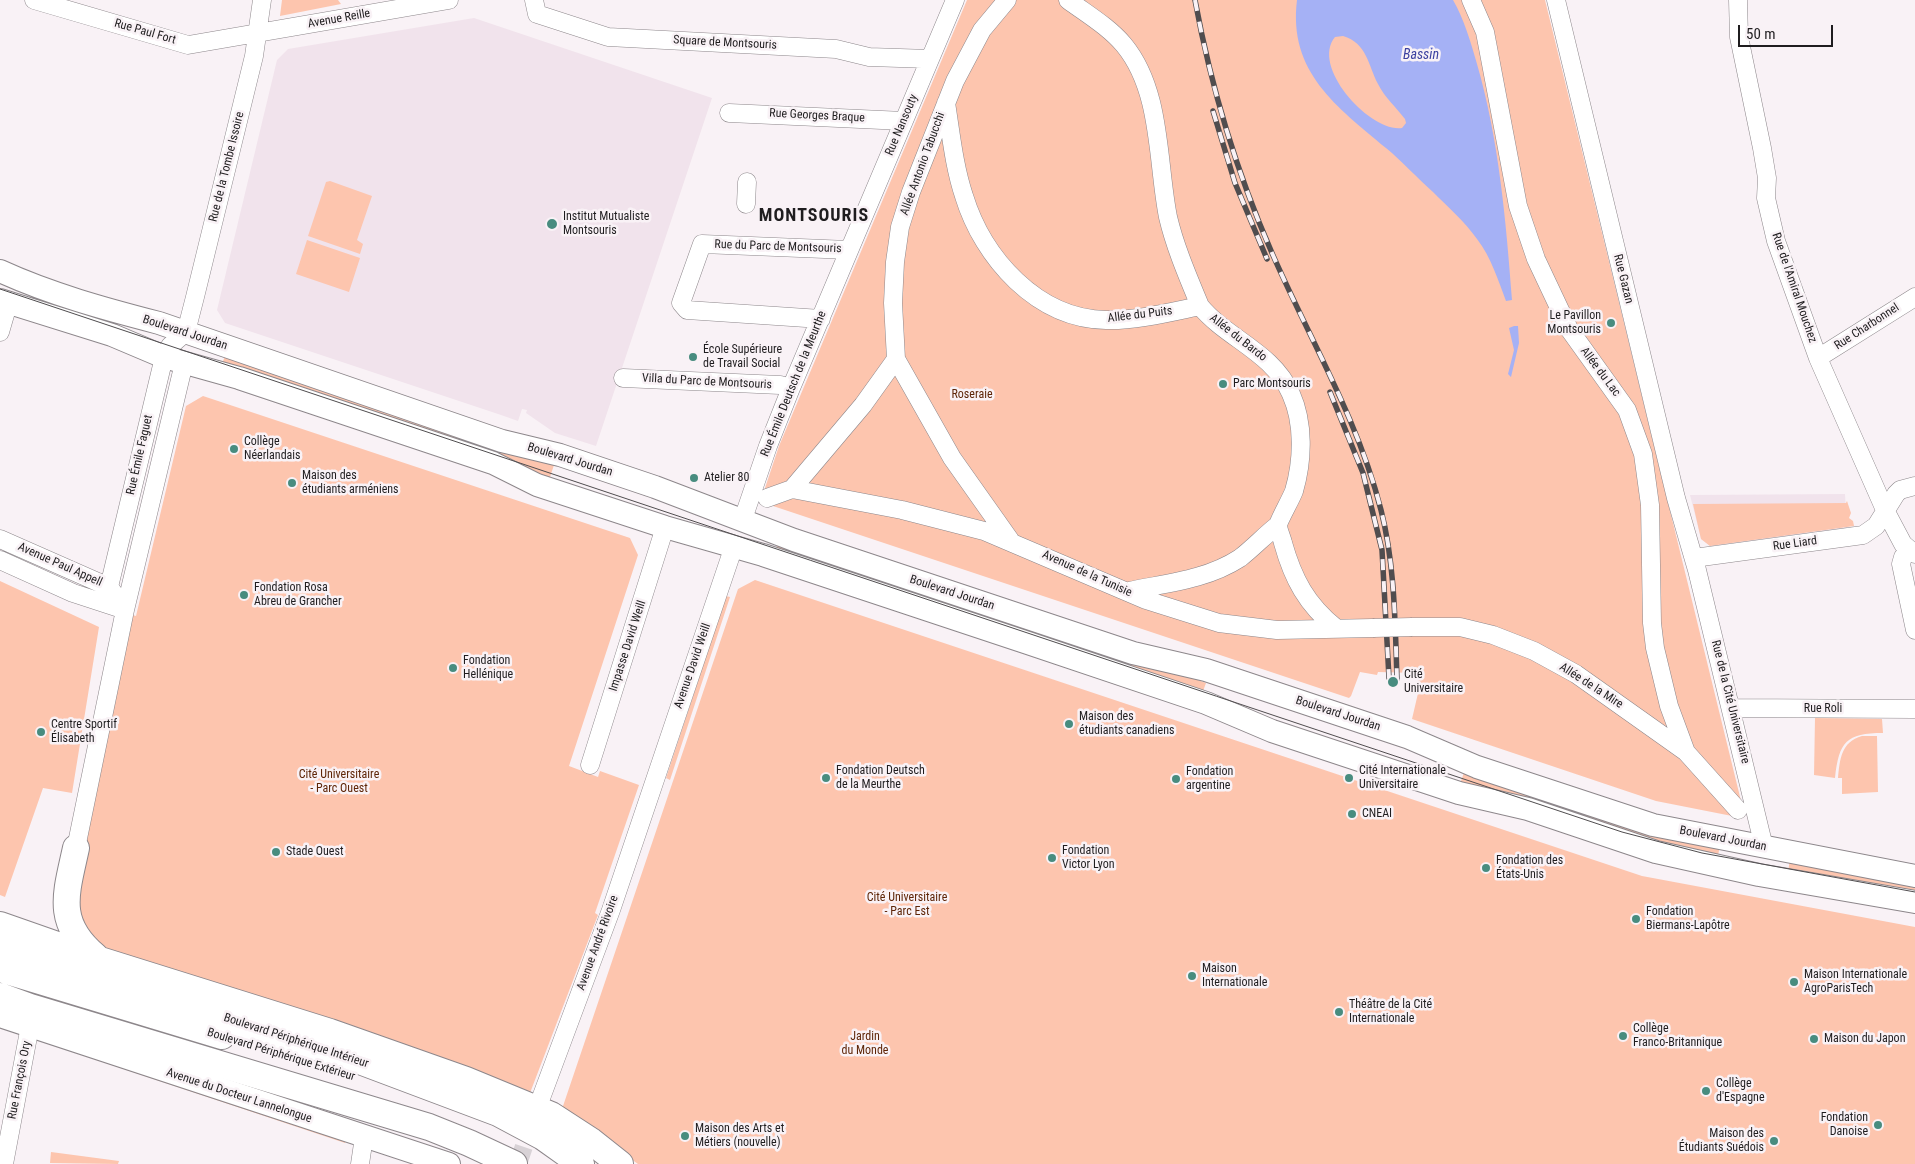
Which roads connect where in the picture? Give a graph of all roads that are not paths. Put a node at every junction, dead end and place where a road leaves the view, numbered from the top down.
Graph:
1 (34, 0) edge
2 (262, 0) edge
3 (449, 0) edge
4 (534, 0) edge
5 (955, 0) edge
6 (1007, 0) edge
7 (1068, 0) edge
8 (1471, 0) edge
9 (1485, 0) edge
10 (1556, 0) edge
11 (1738, 0) edge
12 (386, 4) edge
13 (1485, 32) junction
14 (257, 33) junction
15 (930, 59) junction
16 (946, 103) junction
17 (729, 112) dead end
18 (904, 121) junction
19 (747, 182) dead end
20 (746, 204) dead end
21 (849, 250) junction
22 (0, 271) edge
23 (1915, 297) edge
24 (5, 300) edge
25 (1200, 306) junction
26 (821, 319) junction
27 (0, 332) edge
28 (186, 332) junction
29 (1818, 358) junction
30 (896, 359) junction
31 (174, 360) junction
32 (623, 378) dead end
33 (791, 388) junction
34 (1915, 486) edge
35 (792, 489) junction
36 (767, 498) dead end
37 (1885, 510) junction
38 (743, 520) junction
39 (1278, 525) junction
40 (665, 527) junction
41 (0, 539) edge
42 (1010, 540) junction
43 (734, 546) junction
44 (1912, 552) edge
45 (1694, 558) junction
46 (0, 560) edge
47 (109, 587) junction
48 (1128, 591) junction
49 (125, 610) junction
50 (1412, 627) joint
51 (1336, 628) junction
52 (1915, 630) edge
53 (1731, 708) junction
54 (1915, 709) edge
55 (1686, 752) junction
56 (590, 765) dead end
57 (653, 786) joint
58 (1738, 810) dead end
59 (1764, 847) junction
60 (76, 848) joint
61 (1915, 876) edge
62 (1915, 902) edge
63 (0, 925) edge
64 (0, 945) edge
65 (100, 960) junction
66 (0, 969) edge
67 (0, 978) edge
68 (0, 996) edge
69 (0, 1016) edge
70 (30, 1026) junction
71 (229, 1067) junction
72 (541, 1098) dead end
73 (364, 1137) junction
74 (586, 1153) edge
75 (4, 1164) edge
76 (360, 1164) edge
77 (449, 1164) edge
78 (514, 1164) edge
79 (552, 1164) edge
80 (620, 1164) edge

1 - 14 street, Rue Paul Fort
2 - 14 street, Rue de la Tombe Issoire
3 - 12 street, Avenue Reille
4 - 15 street, Square de Montsouris
5 - 15 street, Rue Nansouty
6 - 16 street, Allée Antonio Tabucchi
7 - 25 street, Allée du Bardo
8 - 13 street, Allée du Lac
9 - 13 street
10 - 45 street, Rue Gazan
11 - 29 street, Rue de l'Amiral Mouchez
12 - 14 street, Avenue Reille
13 - 55 street, Allée du Lac
14 - 28 street, Rue de la Tombe Issoire
15 - 18 street, Rue Nansouty
16 - 25 street, Allée du Puits
16 - 30 street, Allée Antonio Tabucchi
17 - 18 street, Rue Georges Braque
18 - 21 street, Rue Nansouty
19 - 20 street
21 - 26 street, Rue Émile Deutsch de la Meurthe
21 - 26 street, Rue du Parc de Montsouris
22 - 28 main road, Boulevard Jourdan
23 - 29 street, Rue Charbonnel
24 - 27 street
24 - 31 main road, Boulevard Jourdan
25 - 39 street, Allée du Bardo
26 - 33 street, Rue Émile Deutsch de la Meurthe
28 - 31 street, Rue Émile Faguet
28 - 38 main road, Boulevard Jourdan
29 - 37 street, Rue de l'Amiral Mouchez
30 - 35 street
30 - 42 street
31 - 40 main road, Boulevard Jourdan
31 - 47 street, Rue Émile Faguet
31 - 49 street, Rue Émile Faguet
32 - 33 street, Villa du Parc de Montsouris
33 - 38 street, Rue Émile Deutsch de la Meurthe
34 - 37 street, Rue Liard
35 - 36 street
35 - 42 street, Avenue de la Tunisie
37 - 44 street, Rue de l'Amiral Mouchez
37 - 45 street, Rue Liard
38 - 59 main road, Boulevard Jourdan
39 - 48 street
39 - 51 street
40 - 43 main road, Boulevard Jourdan
40 - 56 street, Impasse David Weill
41 - 47 street, Avenue Paul Appell
42 - 48 street, Avenue de la Tunisie
43 - 57 street, Avenue David Weill
43 - 62 main road, Boulevard Jourdan
44 - 52 street
45 - 53 street, Rue de la Cité Universitaire
46 - 49 street, Avenue Paul Appell
47 - 49 street, Avenue Paul Appell
48 - 51 street, Avenue de la Tunisie
49 - 60 street, Rue Émile Faguet
50 - 51 street, Avenue de la Tunisie, bridge
50 - 55 street, Allée de la Mire
53 - 54 street, Rue Roli
53 - 59 street, Rue de la Cité Universitaire
55 - 58 street, Allée de la Mire
57 - 72 street, Avenue André Rivoire
59 - 61 main road, Boulevard Jourdan
60 - 65 highway
63 - 65 highway
64 - 74 highway, Boulevard Périphérique Intérieur
65 - 74 highway
66 - 79 highway, Boulevard Périphérique Extérieur
67 - 71 highway
68 - 71 highway
69 - 70 main road, Avenue du Docteur Lannelongue
70 - 73 main road, Avenue du Docteur Lannelongue
70 - 75 street, Rue François Ory
71 - 78 highway
73 - 76 street
73 - 77 main road, Avenue du Docteur Lannelongue
74 - 80 highway

